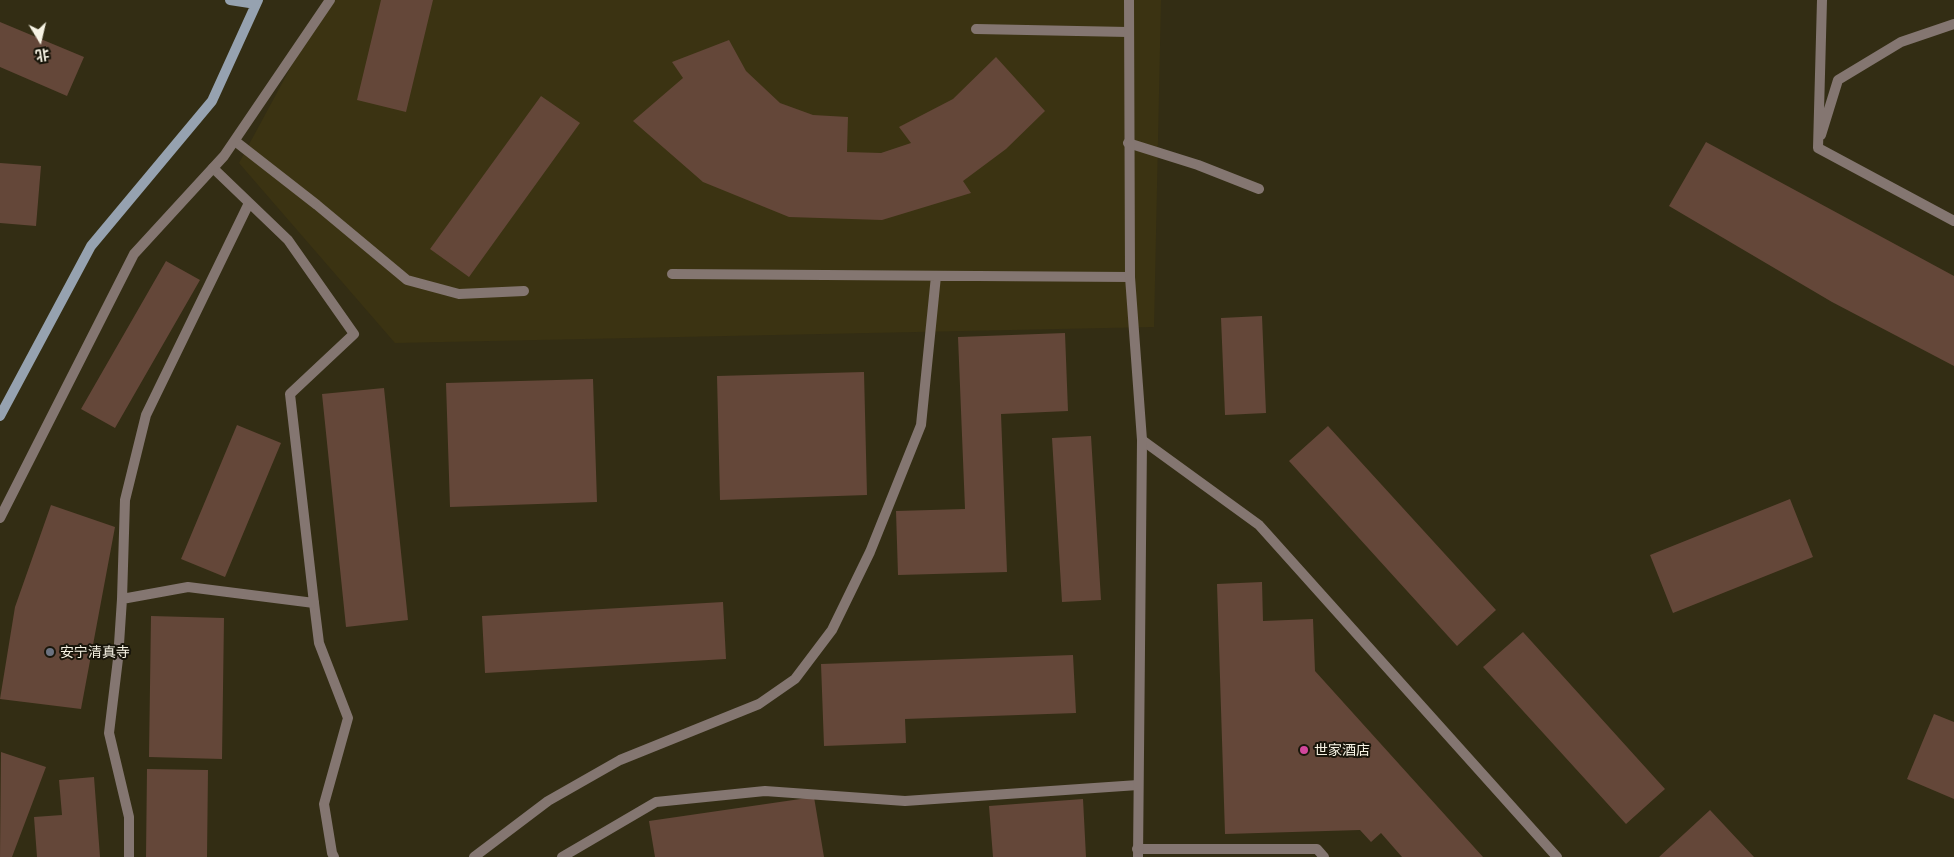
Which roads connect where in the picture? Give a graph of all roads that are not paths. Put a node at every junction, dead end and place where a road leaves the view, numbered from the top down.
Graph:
1 (330, 0) edge
2 (1128, 0) edge
3 (1822, 0) edge
4 (1954, 24) edge
5 (976, 30) dead end
6 (1128, 32) junction
7 (234, 141) junction
8 (1128, 143) junction
9 (1818, 148) junction
10 (213, 168) junction
11 (1259, 189) dead end
12 (249, 203) junction
13 (1954, 221) edge
14 (672, 274) dead end
15 (936, 276) junction
16 (1130, 277) junction
17 (524, 291) dead end
18 (1142, 440) junction
19 (0, 518) edge
20 (122, 599) junction
21 (314, 603) junction
22 (1138, 785) junction
23 (1137, 853) edge
24 (129, 857) edge
25 (334, 857) edge
26 (474, 857) edge
27 (562, 857) edge
28 (1324, 857) edge
29 (1557, 857) edge

1 - 7 street
2 - 6 street
3 - 9 street
4 - 9 street
5 - 6 street
6 - 8 street
7 - 10 street
7 - 17 street
8 - 11 street
8 - 16 street
9 - 13 street
10 - 12 street
10 - 19 street
12 - 20 street
12 - 21 street
14 - 15 street
15 - 16 street
15 - 26 street
16 - 18 street
18 - 22 street
18 - 29 street
20 - 21 street
20 - 24 street
21 - 25 street
22 - 23 street
22 - 27 street
23 - 28 street

